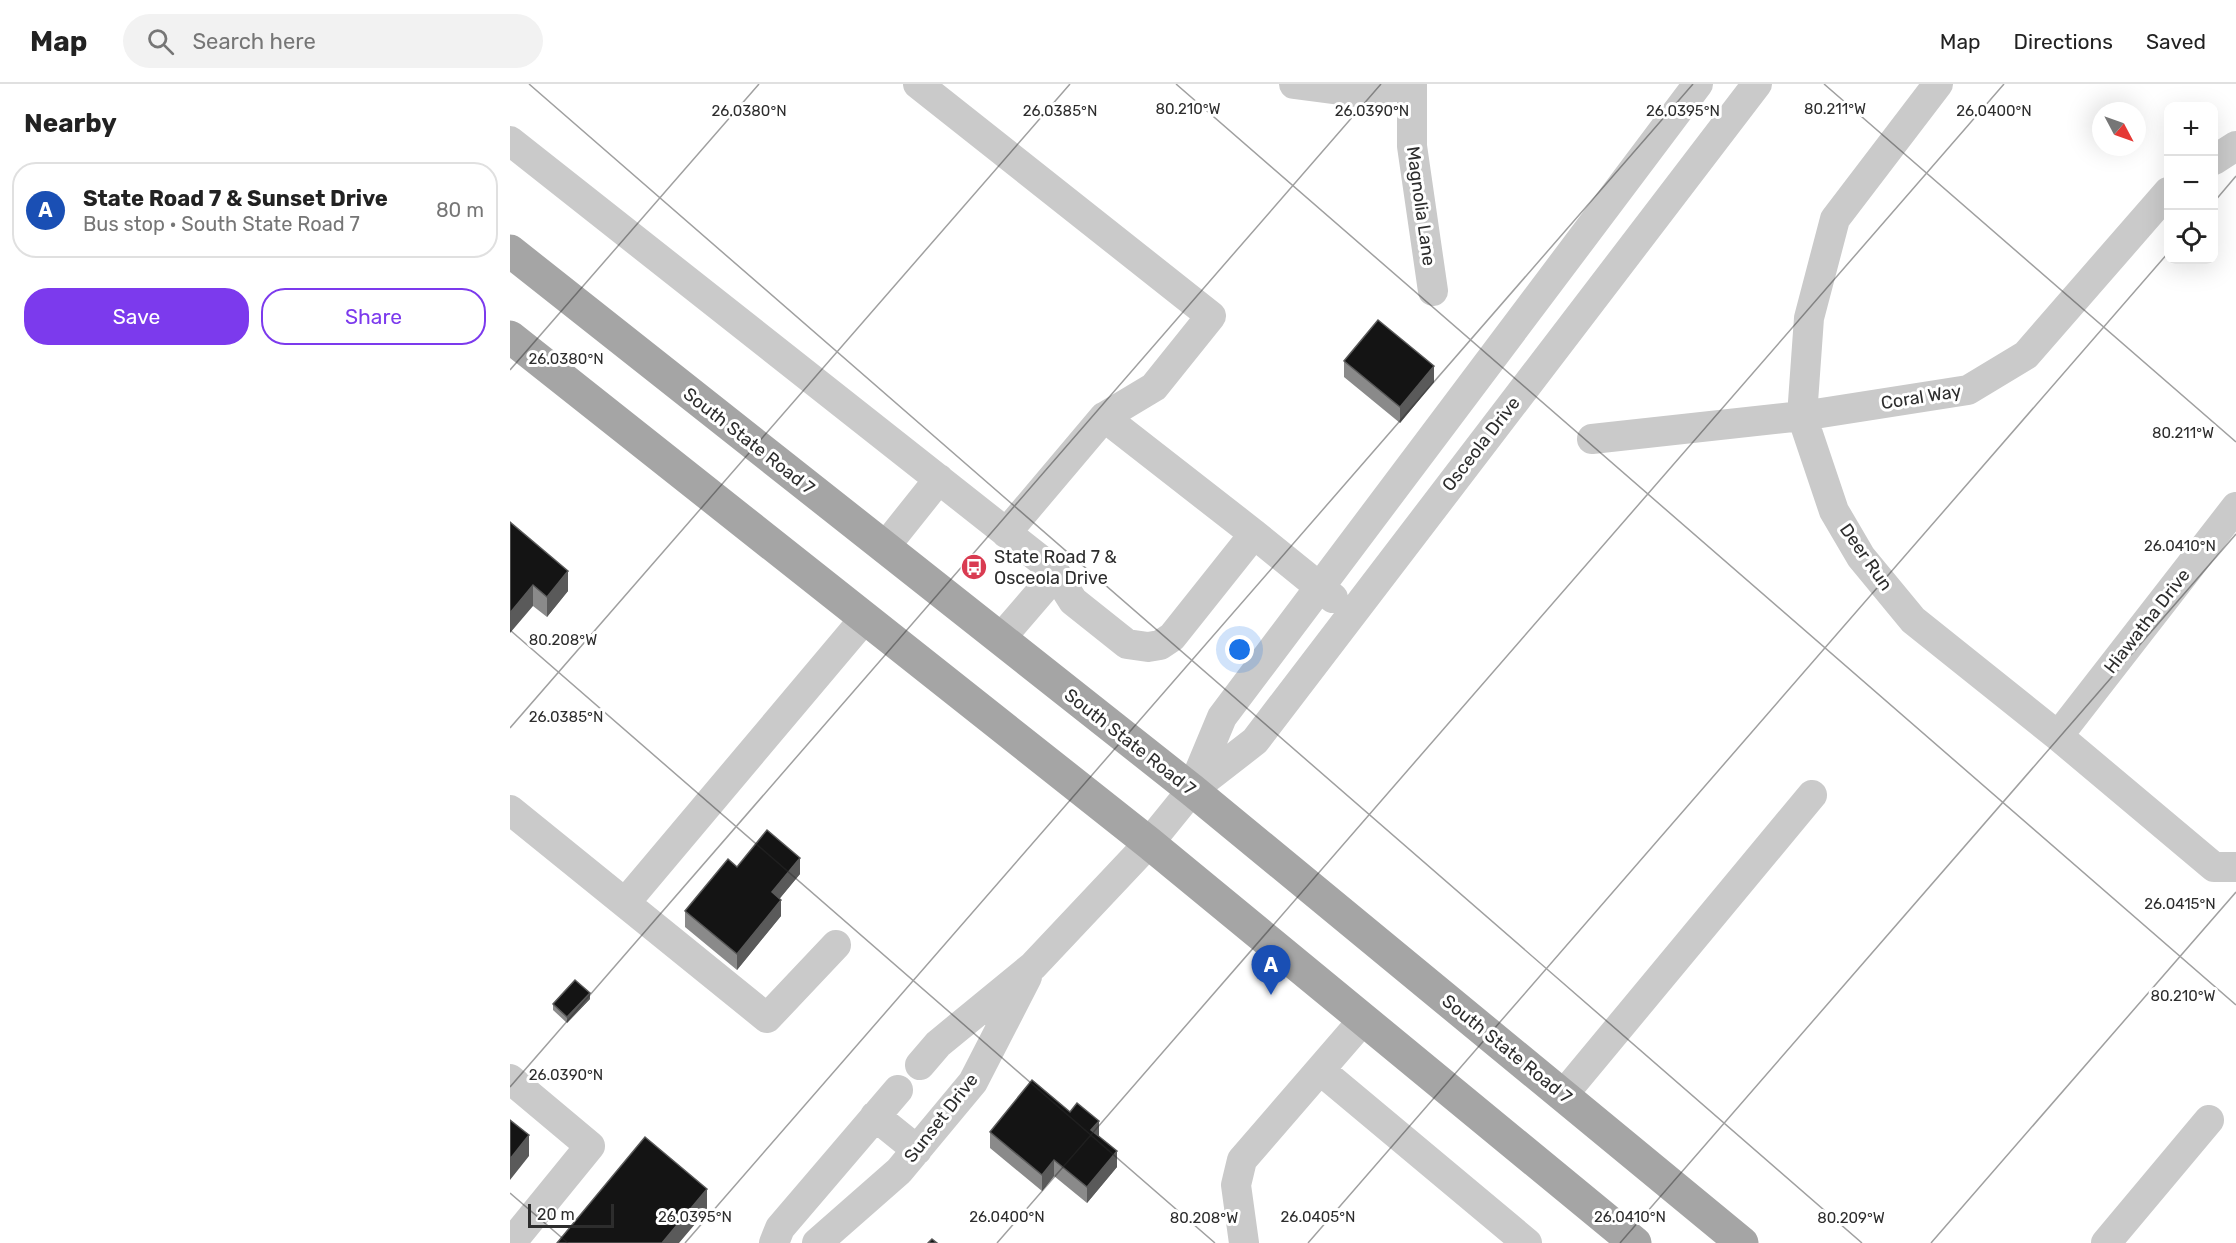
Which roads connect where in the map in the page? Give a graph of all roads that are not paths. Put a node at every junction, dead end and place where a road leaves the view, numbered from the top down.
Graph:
1 (918, 84) edge
2 (1294, 84) edge
3 (1409, 84) edge
4 (1698, 84) edge
5 (1757, 84) edge
6 (1938, 84) edge
7 (510, 141) edge
8 (2236, 146) edge
9 (2218, 157) edge
10 (1621, 186) junction
11 (2164, 198) edge
12 (1659, 213) junction
13 (510, 251) edge
14 (1433, 291) dead end
15 (510, 337) edge
16 (1802, 416) junction
17 (1104, 417) junction
18 (1592, 439) dead end
19 (939, 479) junction
20 (2236, 507) edge
21 (1376, 510) junction
22 (1006, 533) junction
23 (1254, 534) junction
24 (1410, 537) junction
25 (884, 548) junction
26 (1056, 574) junction
27 (1317, 588) junction
28 (1353, 612) junction
29 (865, 618) junction
30 (1000, 639) junction
31 (2058, 736) junction
32 (1192, 790) junction
33 (1812, 795) dead end
34 (510, 810) edge
35 (1149, 843) junction
36 (2236, 867) edge
37 (625, 903) junction
38 (836, 945) dead end
39 (1033, 966) junction
40 (1364, 1019) junction
41 (920, 1065) dead end
42 (1320, 1070) junction
43 (510, 1079) edge
44 (898, 1090) dead end
45 (1563, 1095) junction
46 (875, 1116) junction
47 (2209, 1120) dead end
48 (917, 1150) junction
49 (511, 1243) edge
50 (774, 1243) edge
51 (817, 1243) edge
52 (1244, 1243) edge
53 (1527, 1243) edge
54 (1635, 1243) edge
55 (1743, 1243) edge
56 (2106, 1243) edge

1 - 17 street
2 - 3 street
3 - 14 street, Magnolia Lane
4 - 10 street, Osceola Drive
5 - 12 street, Osceola Drive
6 - 16 street, Deer Run
7 - 19 street
8 - 9 street
10 - 12 street
10 - 21 street, Osceola Drive
11 - 16 street, Coral Way
12 - 24 street, Osceola Drive
13 - 25 main road, South State Road 7
15 - 29 main road
16 - 18 street, Coral Way
16 - 31 street, Deer Run
17 - 22 street
17 - 23 street
19 - 22 street
19 - 25 street
20 - 31 street, Hiawatha Drive
21 - 24 street
21 - 27 street, Osceola Drive
22 - 26 street
23 - 26 street
23 - 27 street
24 - 28 street, Osceola Drive
25 - 30 main road, South State Road 7
26 - 30 street
27 - 28 street
27 - 32 street, Osceola Drive
28 - 32 street, Osceola Drive
29 - 35 main road
29 - 37 street
30 - 32 main road, South State Road 7
31 - 36 street, Deer Run
32 - 35 street, Osceola Drive
32 - 45 main road, South State Road 7
33 - 45 street
34 - 37 street
35 - 39 street, Sunset Drive
35 - 40 main road
37 - 38 street
39 - 41 street, Sunset Drive
39 - 48 street, Sunset Drive
40 - 42 street
40 - 54 main road
42 - 52 street
42 - 53 street
43 - 49 street
44 - 46 street
45 - 55 main road, South State Road 7
46 - 48 street
46 - 50 street
47 - 56 street
48 - 51 street, Sunset Drive

